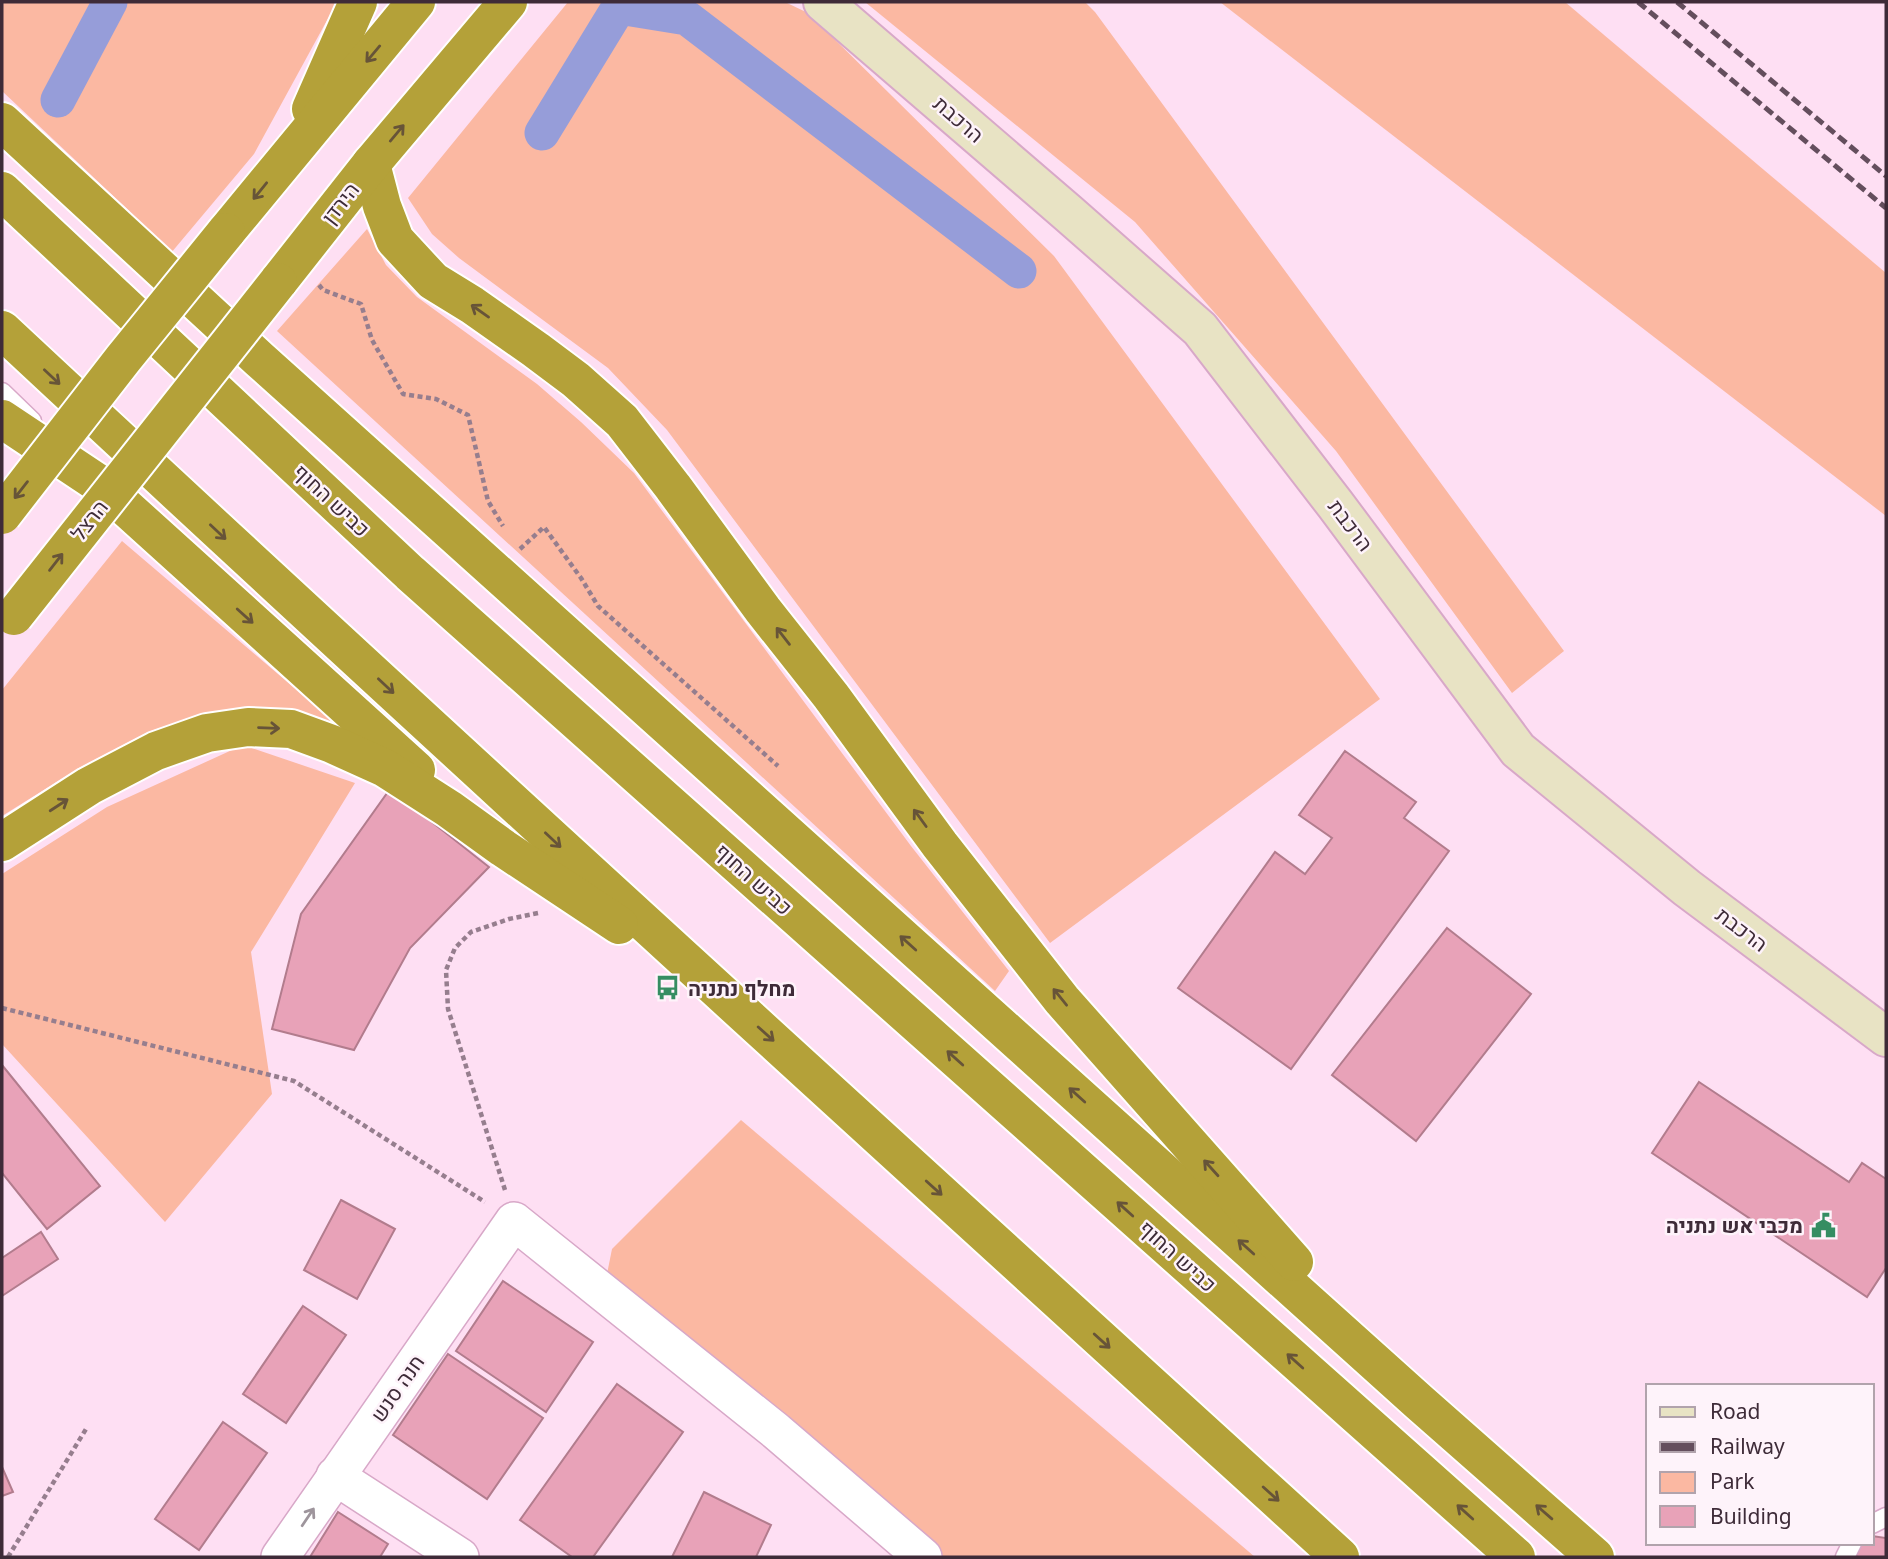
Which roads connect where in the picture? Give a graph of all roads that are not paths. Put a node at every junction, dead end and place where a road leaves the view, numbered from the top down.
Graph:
1 (358, 2) edge
2 (416, 2) edge
3 (508, 2) edge
4 (823, 2) edge
5 (2, 122) edge
6 (294, 150) junction
7 (371, 164) junction
8 (2, 191) edge
9 (2, 330) edge
10 (2, 392) edge
11 (177, 408) joint
12 (2, 419) edge
13 (101, 485) junction
14 (2, 515) edge
15 (8, 624) edge
16 (2, 842) edge
17 (503, 848) junction
18 (715, 989) junction
19 (1886, 1037) edge
20 (1419, 1402) junction
21 (335, 1476) junction
22 (281, 1557) edge
23 (460, 1557) edge
24 (923, 1557) edge
25 (1340, 1557) edge
26 (1516, 1557) edge
27 (1595, 1557) edge

1 - 6 highway
2 -> 6 highway
7 -> 3 highway, הירדן
4 - 19 street, הרכבת
20 -> 5 highway
6 -> 14 highway, bridge
7 - 11 highway, הירדן, bridge
20 -> 7 highway
26 -> 8 highway, כביש החוף
9 -> 18 highway
10 - 13 lane
15 -> 11 highway, הרצל, bridge
12 - 13 highway
13 -> 17 highway
16 -> 17 highway
17 - 18 highway
18 -> 25 highway
27 -> 20 highway
22 -> 21 street, חנה סנש
21 - 23 street
21 - 24 street, חנה סנש

